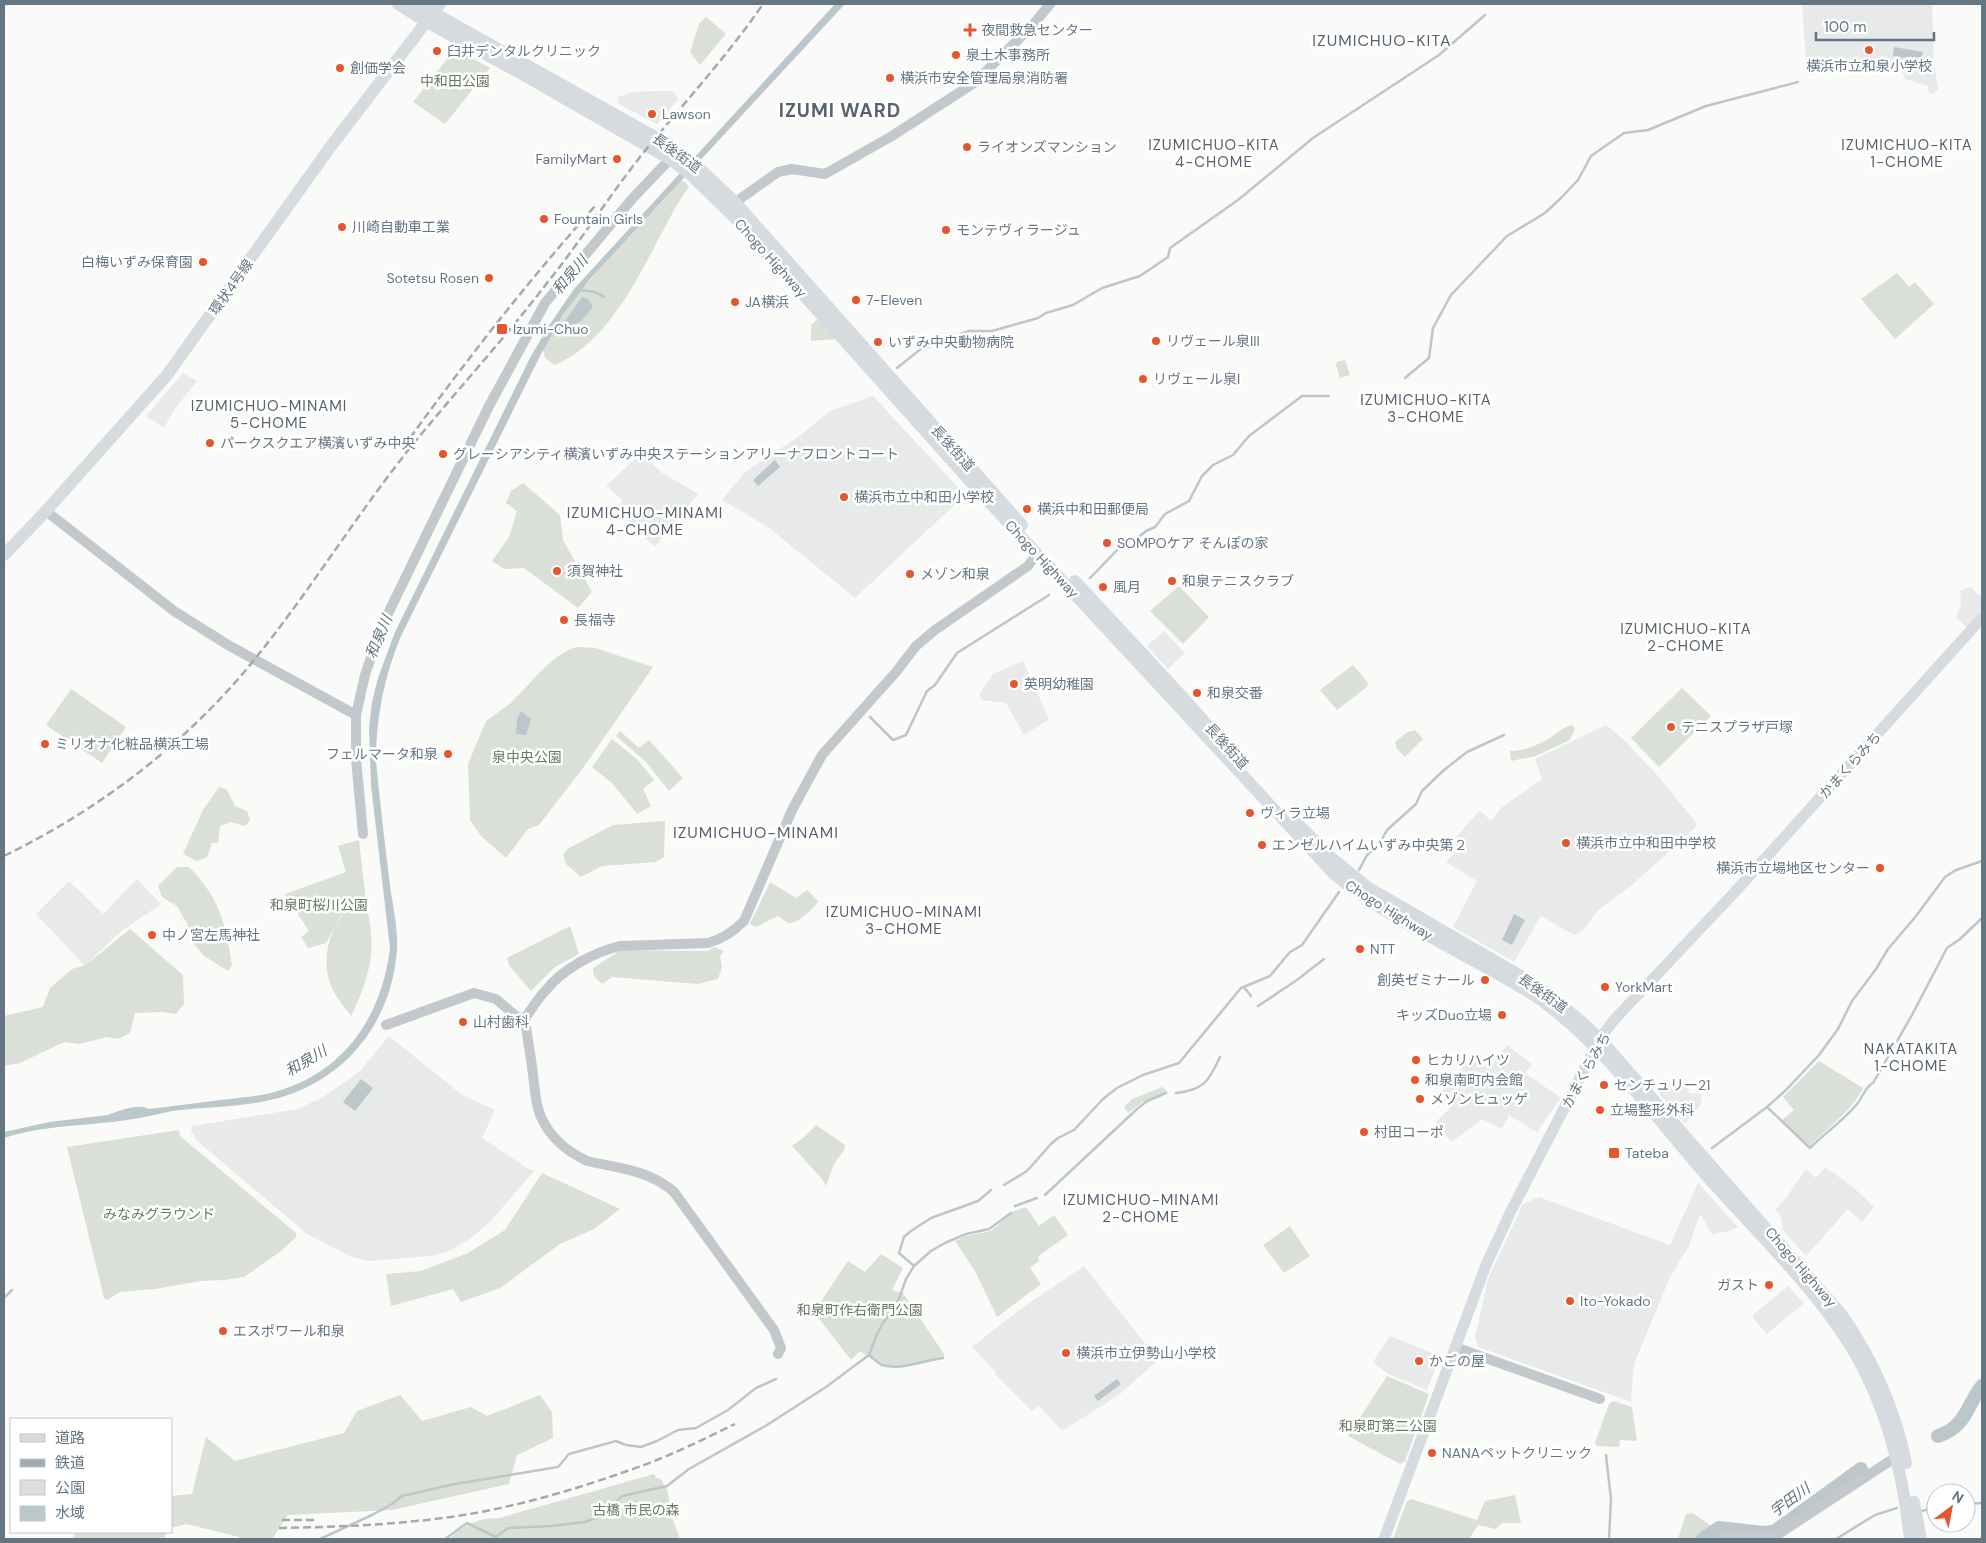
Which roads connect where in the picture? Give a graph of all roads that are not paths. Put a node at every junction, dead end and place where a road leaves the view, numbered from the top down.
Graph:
1 (398, 4) edge
2 (418, 4) edge
3 (1050, 4) edge
4 (432, 12) edge
5 (677, 160) junction
6 (730, 205) junction
7 (46, 511) junction
8 (1037, 553) junction
9 (4, 555) edge
10 (1982, 618) edge
11 (356, 715) junction
12 (363, 834) dead end
13 (524, 1018) junction
14 (386, 1025) dead end
15 (1598, 1044) junction
16 (1455, 1347) junction
17 (778, 1354) dead end
18 (1600, 1399) dead end
19 (1896, 1457) junction
20 (1384, 1539) edge
21 (1716, 1539) edge
22 (1910, 1539) edge
23 (1921, 1539) edge

1 - 4 main road
2 - 4 main road
3 - 6 street
4 - 5 main road
4 - 7 main road, 環状4号線
5 - 6 main road, 長後街道
5 - 11 street
6 - 8 main road, Chogo Highway
6 - 15 main road, 長後街道
7 - 9 main road, 環状4号線
7 - 11 street
8 - 13 street
8 - 15 main road, Chogo Highway
10 - 15 main road, かまくらみち
11 - 12 street
13 - 14 street
13 - 17 street
15 - 16 main road, かまくらみち
15 - 19 main road, Chogo Highway
15 - 23 main road, Chogo Highway
16 - 18 street
16 - 20 main road, かまくらみち
19 - 21 street
19 - 22 main road, Chogo Highway

